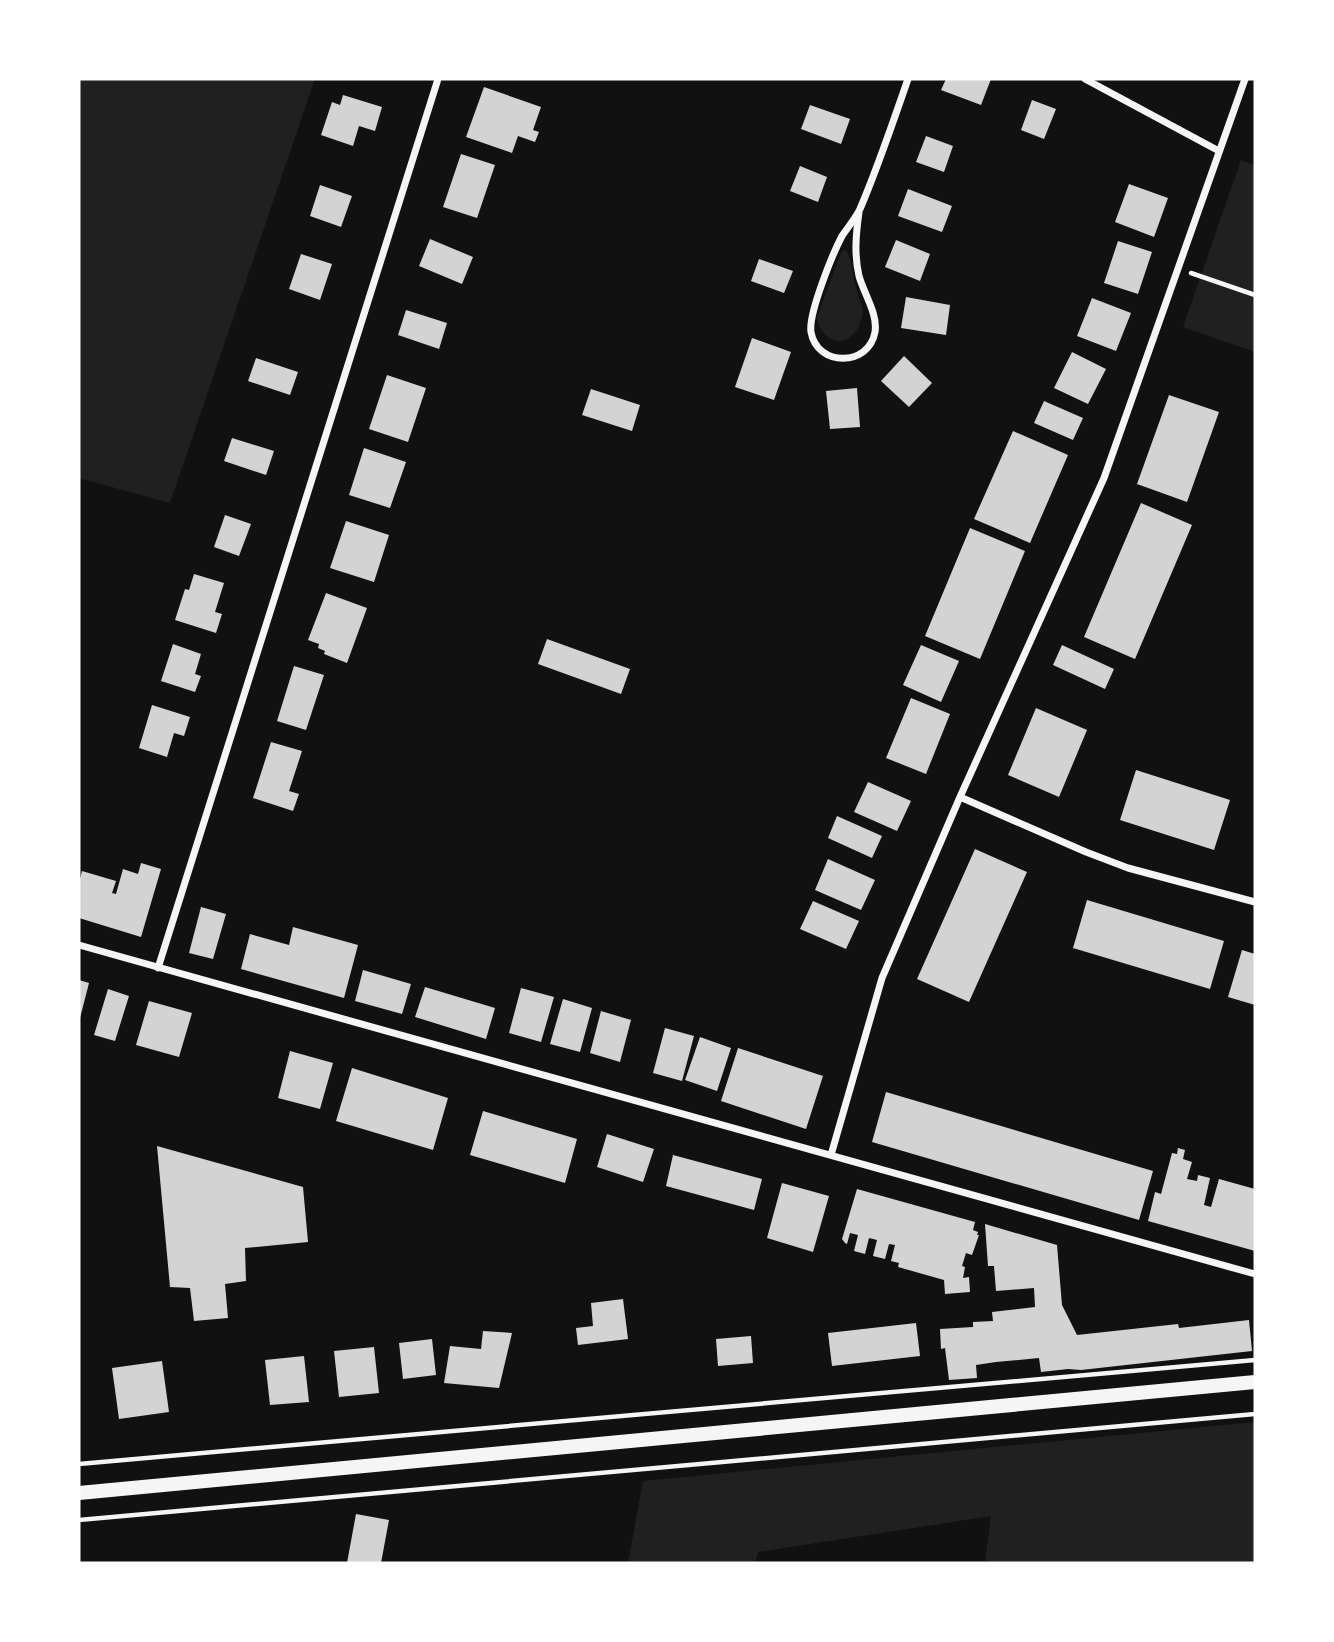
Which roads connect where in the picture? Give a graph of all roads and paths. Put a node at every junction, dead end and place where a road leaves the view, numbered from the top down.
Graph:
1 (438, 79) edge
2 (908, 79) edge
3 (1085, 79) edge
4 (1245, 79) edge
5 (1219, 150) junction
6 (859, 212) junction
7 (1177, 268) junction
8 (1255, 295) edge
9 (960, 797) junction
10 (1255, 902) edge
11 (79, 945) edge
12 (158, 968) junction
13 (831, 1155) junction
14 (1255, 1274) edge
15 (1255, 1360) edge
16 (1255, 1382) edge
17 (1255, 1414) edge
18 (79, 1464) edge
19 (79, 1493) edge
20 (79, 1520) edge

1 - 12 street
2 - 6 street
3 - 5 street
4 - 5 street
5 - 7 street
6 - 6 street
7 - 8 path
7 - 9 street
9 - 10 street
9 - 13 street
11 - 12 street
12 - 13 street
13 - 14 street
15 - 18 path
16 - 19 main road
17 - 20 path

